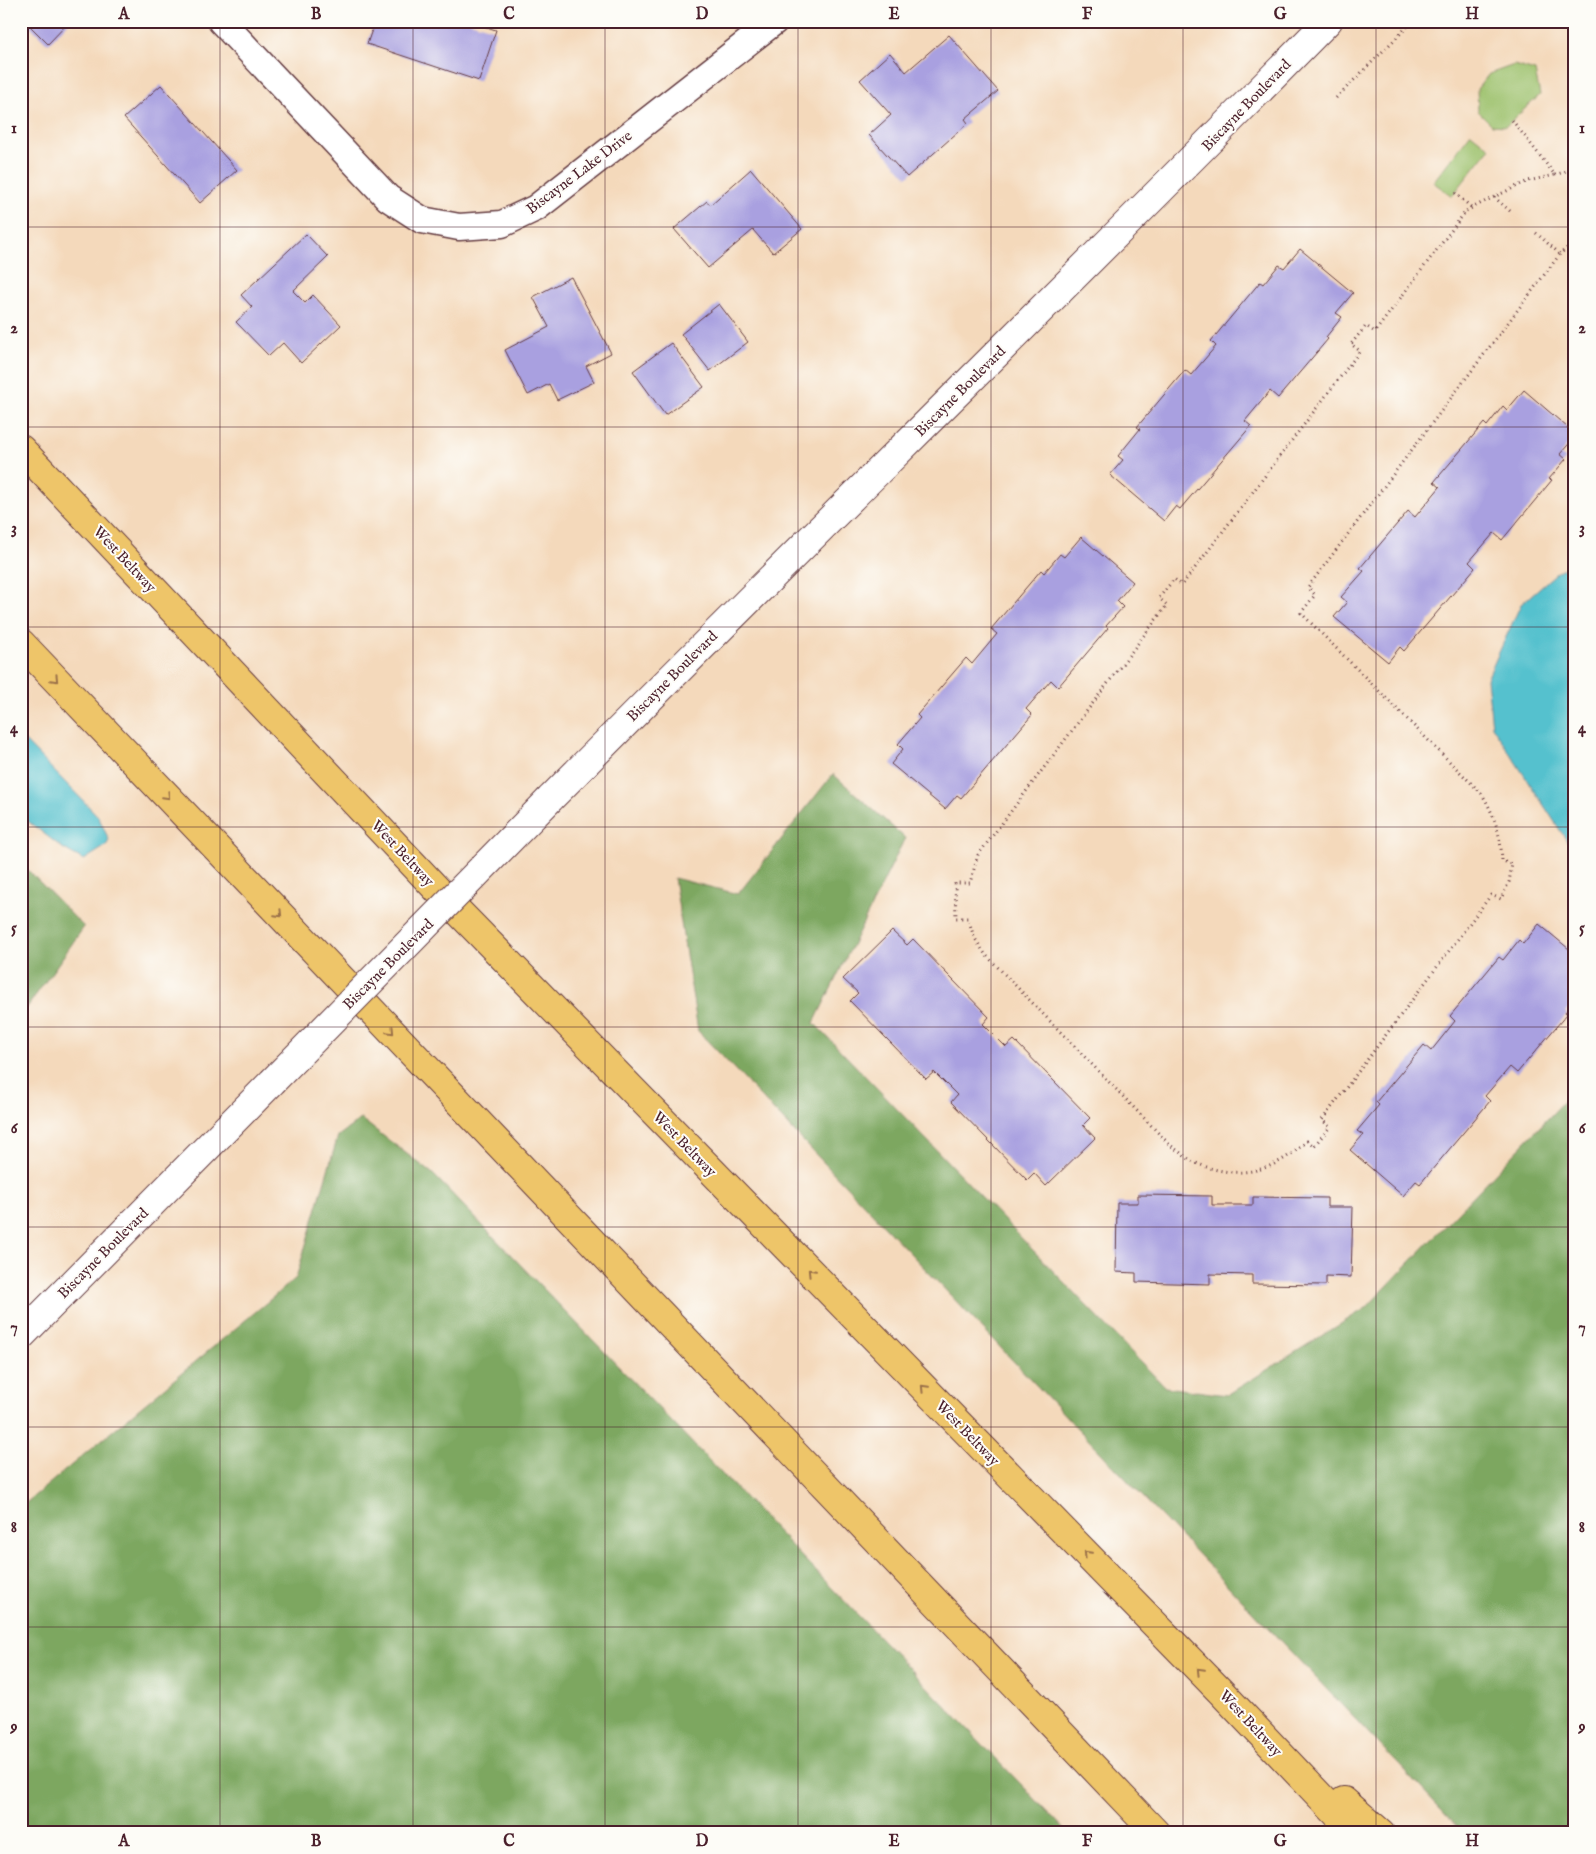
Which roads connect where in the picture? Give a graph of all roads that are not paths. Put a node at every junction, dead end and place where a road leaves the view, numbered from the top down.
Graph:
1 (221, 21) edge
2 (775, 21) edge
3 (1328, 21) edge
4 (21, 449) edge
5 (21, 643) edge
6 (21, 1336) edge
7 (1221, 1692) junction
8 (1156, 1833) edge
9 (1354, 1833) edge
10 (1381, 1833) edge

1 - 2 street, Biscayne Lake Drive
3 - 6 street, Biscayne Boulevard, bridge
7 -> 4 highway, West Beltway
5 -> 8 highway
7 - 9 highway, West Beltway
7 - 10 highway

